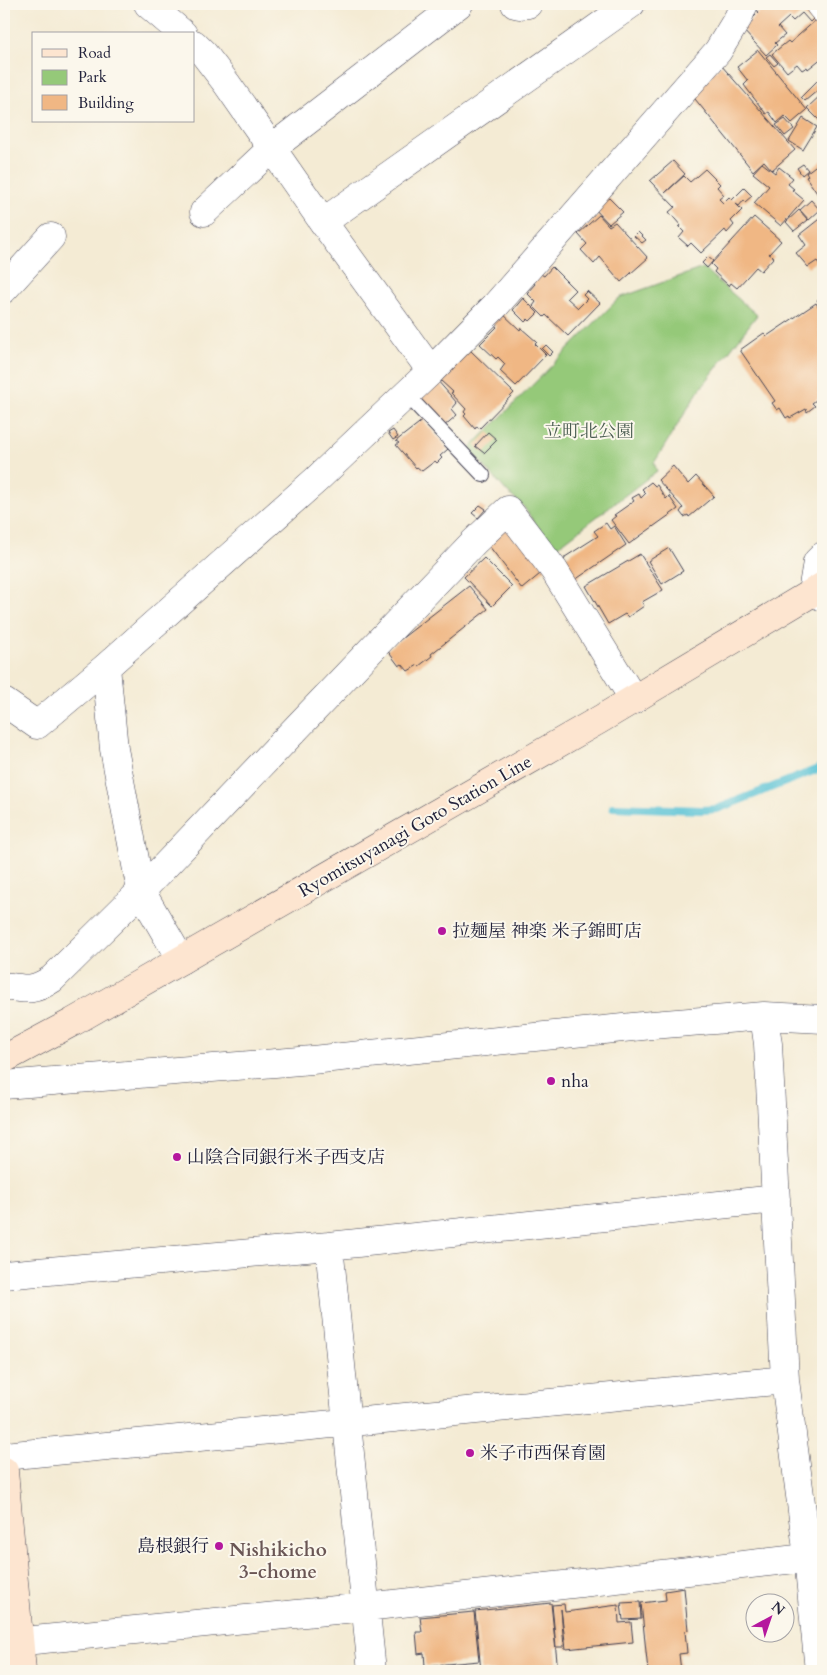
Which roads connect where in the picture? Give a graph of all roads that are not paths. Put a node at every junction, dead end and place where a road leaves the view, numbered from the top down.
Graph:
1 (148, 4) edge
2 (459, 4) edge
3 (515, 4) edge
4 (528, 4) edge
5 (631, 4) edge
6 (744, 4) edge
7 (818, 4) edge
8 (823, 9) edge
9 (180, 32) edge
10 (195, 45) edge
11 (272, 148) junction
12 (204, 212) dead end
13 (323, 222) junction
14 (51, 237) dead end
15 (4, 288) edge
16 (431, 371) junction
17 (406, 394) junction
18 (483, 475) dead end
19 (823, 556) edge
20 (819, 592) edge
21 (106, 667) junction
22 (634, 700) junction
23 (4, 702) edge
24 (141, 891) junction
25 (181, 960) junction
26 (4, 986) edge
27 (764, 1016) junction
28 (823, 1019) edge
29 (4, 1059) edge
30 (4, 1086) edge
31 (776, 1199) junction
32 (329, 1246) junction
33 (4, 1275) edge
34 (785, 1380) junction
35 (347, 1422) junction
36 (4, 1456) edge
37 (4, 1471) edge
38 (816, 1556) edge
39 (366, 1606) junction
40 (12, 1643) edge
41 (22, 1671) edge
42 (372, 1671) edge
43 (819, 1671) edge

1 - 9 street
2 - 11 street
3 - 4 street
5 - 13 street
6 - 16 street
7 - 8 street
10 - 11 street
11 - 12 street
11 - 13 street
13 - 16 street
14 - 15 street
16 - 17 street
17 - 18 lane
17 - 21 street
19 - 20 street
20 - 22 main road, Ryomitsuyanagi Goto Station Line
21 - 23 street
21 - 24 street
22 - 24 street
22 - 25 main road, Ryomitsuyanagi Goto Station Line
24 - 25 street
24 - 26 street
25 - 29 main road, Ryomitsuyanagi Goto Station Line
27 - 28 street
27 - 30 street
27 - 31 street
31 - 32 street
31 - 34 street
32 - 33 street
32 - 35 street
34 - 35 street
34 - 38 street
35 - 36 street
35 - 39 street
37 - 40 main road
38 - 39 street
38 - 43 street
39 - 40 street
39 - 42 street
40 - 41 main road

